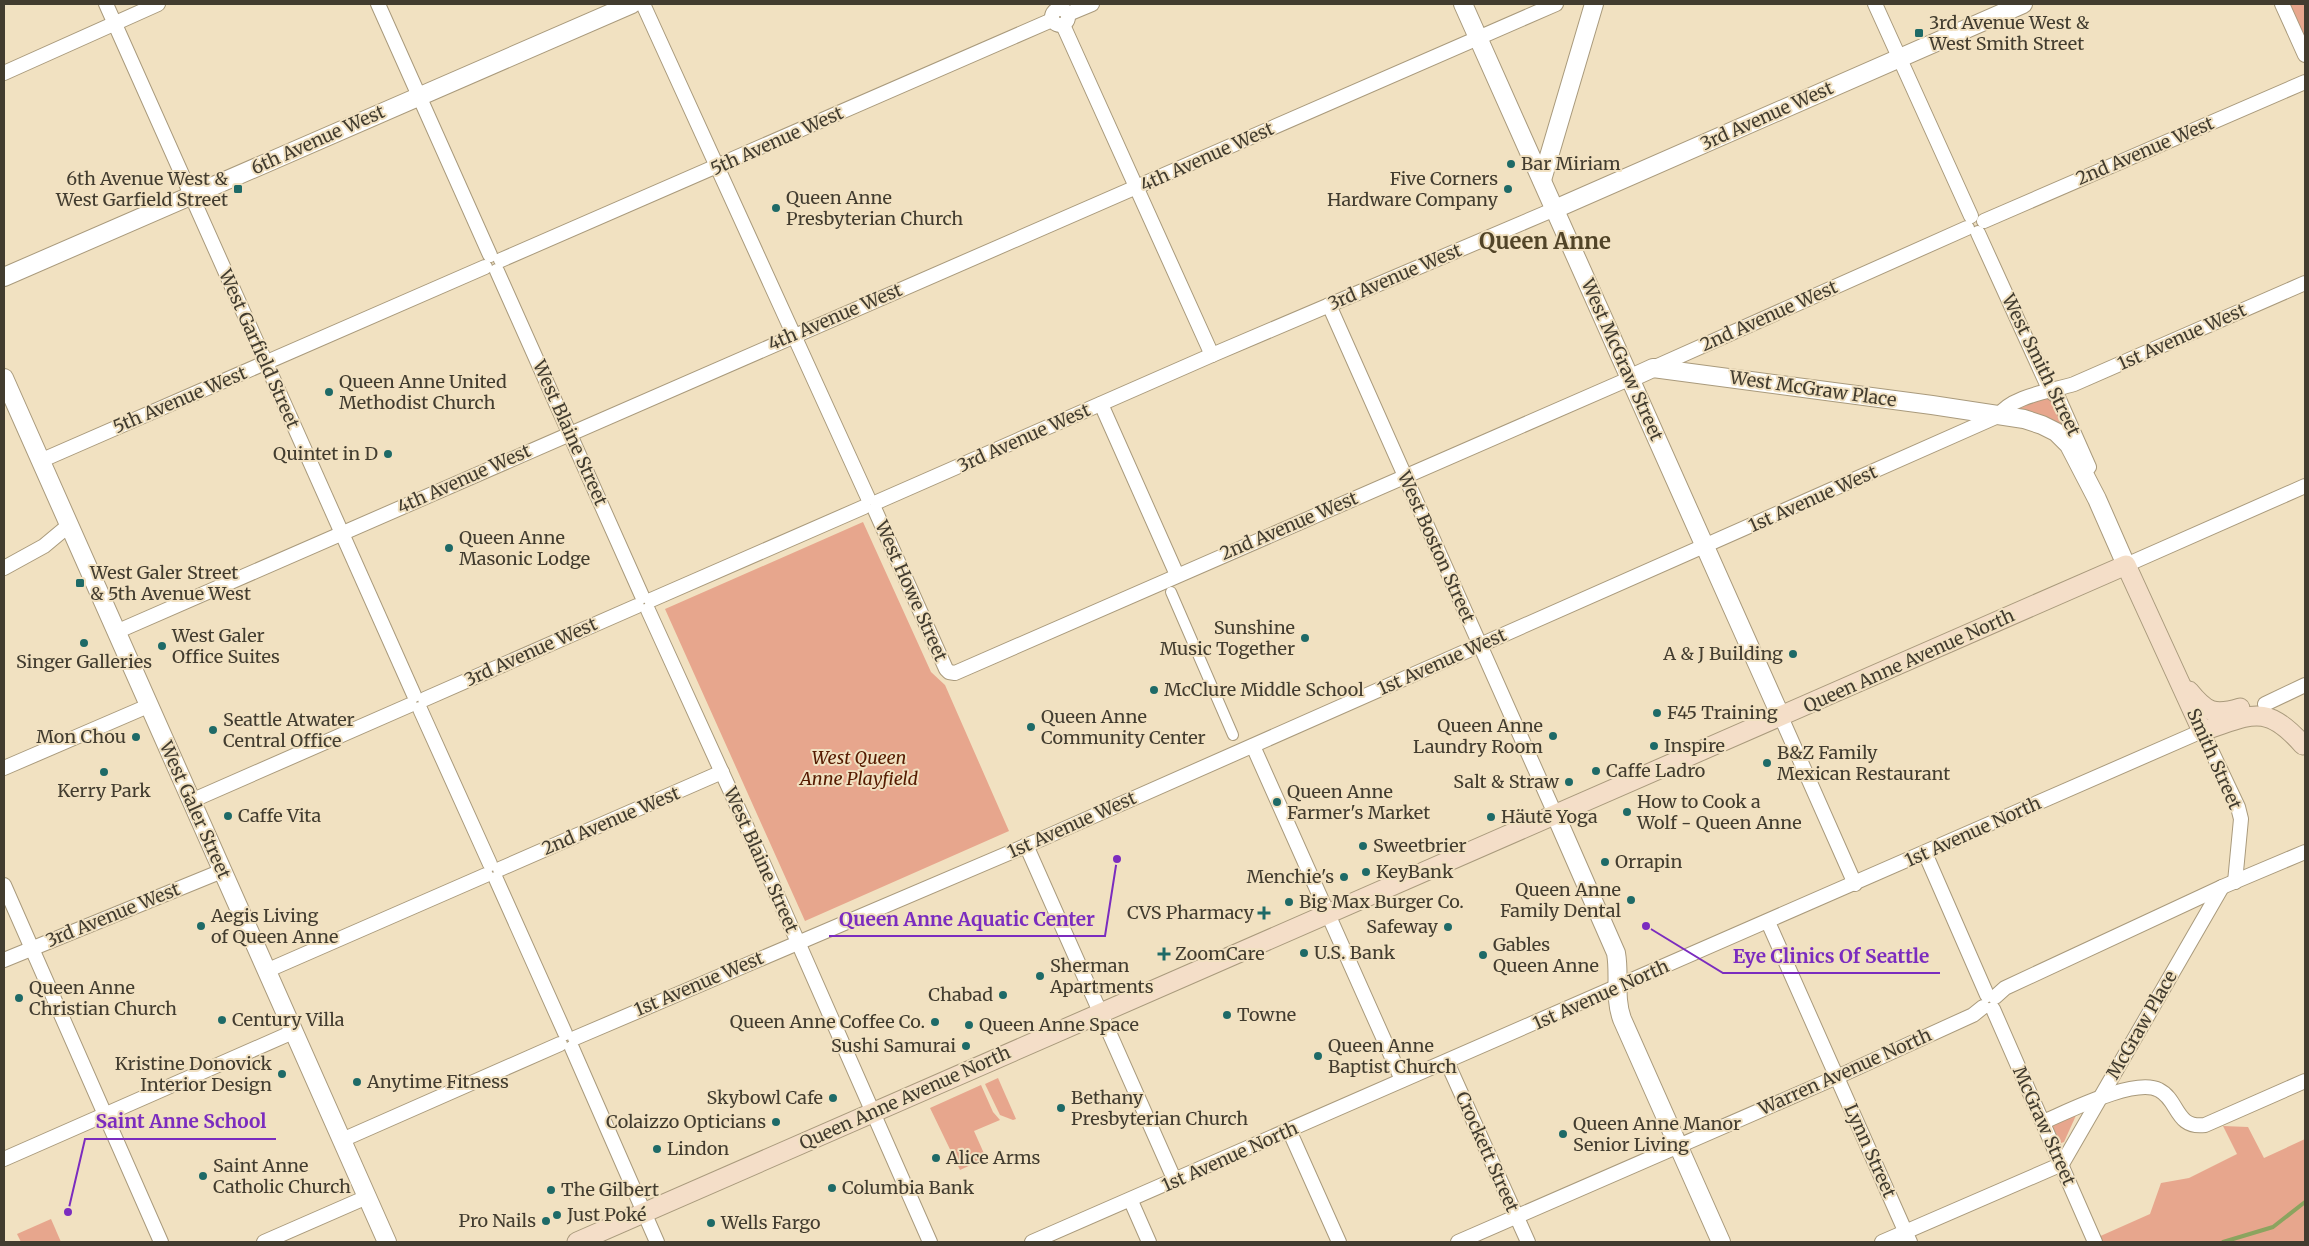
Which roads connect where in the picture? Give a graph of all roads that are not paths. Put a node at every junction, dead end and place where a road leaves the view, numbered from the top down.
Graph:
1 (106, 4) edge
2 (158, 4) edge
3 (378, 4) edge
4 (632, 4) edge
5 (643, 4) edge
6 (1092, 4) edge
7 (1463, 4) edge
8 (1556, 4) edge
9 (1594, 4) edge
10 (1875, 4) edge
11 (2282, 4) edge
12 (2015, 5) edge
13 (1059, 15) edge
14 (114, 22) junction
15 (1479, 38) junction
16 (2305, 55) edge
17 (1900, 58) junction
18 (4, 73) edge
19 (2305, 82) edge
20 (419, 96) junction
21 (718, 167) junction
22 (1542, 180) junction
23 (1137, 188) junction
24 (191, 195) junction
25 (1555, 208) junction
26 (1975, 224) junction
27 (493, 263) junction
28 (4, 277) edge
29 (2305, 283) edge
30 (1329, 306) junction
31 (794, 335) junction
32 (1212, 354) junction
33 (266, 363) junction
34 (1653, 368) junction
35 (4, 378) edge
36 (1631, 378) junction
37 (2050, 391) junction
38 (1102, 404) junction
39 (1998, 416) junction
40 (569, 433) junction
41 (40, 461) junction
42 (1405, 476) junction
43 (2305, 486) edge
44 (2097, 499) junction
45 (871, 504) junction
46 (68, 526) junction
47 (341, 532) junction
48 (1706, 547) junction
49 (2126, 565) junction
50 (4, 568) edge
51 (1177, 575) junction
52 (1171, 592) dead end
53 (645, 603) junction
54 (116, 632) junction
55 (1479, 646) junction
56 (2174, 670) junction
57 (949, 672) joint
58 (2305, 685) edge
59 (417, 702) junction
60 (2264, 704) junction
61 (148, 706) junction
62 (1781, 717) junction
63 (2202, 731) junction
64 (1233, 735) dead end
65 (1252, 746) junction
66 (2304, 747) edge
67 (4, 768) edge
68 (722, 772) junction
69 (191, 801) junction
70 (1556, 816) junction
71 (1026, 845) junction
72 (2305, 852) edge
73 (1925, 853) junction
74 (222, 871) junction
75 (493, 872) junction
76 (2235, 882) junction
77 (1855, 884) junction
78 (4, 885) edge
79 (2222, 888) junction
80 (1328, 916) junction
81 (1768, 922) junction
82 (797, 942) junction
83 (32, 948) junction
84 (4, 960) edge
85 (266, 971) junction
86 (1617, 988) junction
87 (1989, 1002) junction
88 (1100, 1013) junction
89 (294, 1032) junction
90 (568, 1041) junction
91 (1447, 1062) junction
92 (1837, 1077) junction
93 (1402, 1080) junction
94 (2305, 1081) edge
95 (2101, 1096) junction
96 (872, 1112) junction
97 (105, 1114) junction
98 (2043, 1122) junction
99 (1289, 1130) junction
100 (342, 1140) junction
101 (1678, 1147) junction
102 (4, 1159) edge
103 (2062, 1164) junction
104 (1174, 1182) junction
105 (367, 1197) junction
106 (1131, 1201) junction
107 (644, 1213) junction
108 (1516, 1217) junction
109 (1908, 1237) edge
110 (161, 1242) edge
111 (264, 1242) edge
112 (387, 1242) edge
113 (577, 1242) edge
114 (657, 1242) edge
115 (930, 1242) edge
116 (1032, 1242) edge
117 (1149, 1242) edge
118 (1339, 1242) edge
119 (1458, 1242) edge
120 (1528, 1242) edge
121 (1721, 1242) edge
122 (1882, 1242) edge
123 (2096, 1242) edge

1 - 14 street, West Garfield Street
2 - 14 street
3 - 20 street, West Blaine Street
4 - 20 street, 6th Avenue West
5 - 21 street, West Howe Street
6 - 13 street, 5th Avenue West
7 - 15 street, West McGraw Street
8 - 15 street, 4th Avenue West
9 - 22 street
10 - 17 street, West Smith Street
11 - 16 street
12 - 17 street, 3rd Avenue West
13 - 21 street, 5th Avenue West
13 - 23 street
14 - 18 street
14 - 24 street, West Garfield Street
15 - 22 street, West McGraw Street
15 - 23 street, 4th Avenue West
17 - 25 street, 3rd Avenue West
17 - 26 street, West Smith Street
19 - 26 street, 2nd Avenue West
20 - 24 street, 6th Avenue West
20 - 27 street, West Blaine Street
21 - 27 street, 5th Avenue West
21 - 31 street, West Howe Street
22 - 25 street, West McGraw Street
23 - 31 street, 4th Avenue West
23 - 32 street
24 - 28 street, 6th Avenue West
24 - 33 street, West Garfield Street
25 - 30 street, 3rd Avenue West
25 - 36 street, West McGraw Street
26 - 34 street, 2nd Avenue West
26 - 37 street, West Smith Street
27 - 33 street, 5th Avenue West
27 - 40 street, West Blaine Street
29 - 37 street, 1st Avenue West
30 - 32 street, 3rd Avenue West
30 - 42 street, West Boston Street
31 - 40 street, 4th Avenue West
31 - 45 street, West Howe Street
32 - 38 street, 3rd Avenue West
33 - 41 street, 5th Avenue West
33 - 47 street, West Garfield Street
34 - 36 street
34 - 39 street, West McGraw Place
35 - 41 street, West Galer Street
36 - 42 street, 2nd Avenue West
36 - 48 street, West McGraw Street
37 - 39 street, 1st Avenue West
37 - 44 street, West Smith Street
38 - 45 street, 3rd Avenue West
38 - 51 street
39 - 44 street, West Smith Street
39 - 48 street, 1st Avenue West
40 - 47 street, 4th Avenue West
40 - 53 street, West Blaine Street
41 - 46 street, West Galer Street
42 - 51 street, 2nd Avenue West
42 - 55 street, West Boston Street
43 - 49 street, Queen Anne Avenue North
44 - 49 street, West Smith Street
45 - 53 street, 3rd Avenue West
45 - 57 street, West Howe Street
46 - 50 street
46 - 54 street, West Galer Street
47 - 54 street, 4th Avenue West
47 - 59 street, West Garfield Street
48 - 55 street, 1st Avenue West
48 - 62 street, West McGraw Street
49 - 56 main road, Smith Street
49 - 62 main road, Queen Anne Avenue North
51 - 57 street, 2nd Avenue West
52 - 64 street
53 - 59 street, 3rd Avenue West
53 - 68 street, West Blaine Street
54 - 61 street, West Galer Street
55 - 65 street, 1st Avenue West
55 - 70 street, West Boston Street
56 - 60 main road, Smith Street
56 - 63 main road, Smith Street
58 - 60 street
59 - 69 street, 3rd Avenue West
59 - 75 street, West Garfield Street
60 - 66 main road
61 - 67 street
61 - 69 street, West Galer Street
62 - 70 main road, Queen Anne Avenue North
62 - 77 street
63 - 66 main road, 1st Avenue North
63 - 73 street, 1st Avenue North
63 - 76 street, Smith Street
65 - 71 street, 1st Avenue West
65 - 80 street
68 - 75 street, 2nd Avenue West
68 - 82 street, West Blaine Street
69 - 74 street, West Galer Street
70 - 80 main road, Queen Anne Avenue North
70 - 86 street
71 - 82 street, 1st Avenue West
71 - 88 street
72 - 76 street, Warren Avenue North
73 - 77 street, 1st Avenue North
73 - 87 street, McGraw Street
74 - 83 street, 3rd Avenue West
74 - 85 street, West Galer Street
75 - 85 street, 2nd Avenue West
75 - 90 street, West Garfield Street
76 - 79 street, Warren Avenue North
77 - 81 street, 1st Avenue North
78 - 83 street
79 - 87 street, Warren Avenue North
79 - 95 street, McGraw Place
80 - 88 main road, Queen Anne Avenue North
80 - 93 street
81 - 86 street, 1st Avenue North
81 - 92 street, Lynn Street
82 - 90 street, 1st Avenue West
82 - 96 street, West Blaine Street
83 - 84 street, 3rd Avenue West
83 - 97 street
85 - 89 street, West Galer Street
86 - 91 street, 1st Avenue North
86 - 101 street
87 - 92 street, Warren Avenue North
87 - 98 street, McGraw Street
88 - 96 main road, Queen Anne Avenue North
88 - 104 street
89 - 97 street
89 - 100 street, West Galer Street
90 - 100 street, 1st Avenue West
90 - 107 street, West Garfield Street
91 - 93 street, 1st Avenue North
91 - 108 street, Crockett Street
92 - 101 street, Warren Avenue North
92 - 109 street, Lynn Street
93 - 99 street, 1st Avenue North
94 - 95 street
95 - 98 street
95 - 103 street, McGraw Place
96 - 107 main road, Queen Anne Avenue North
96 - 115 street, West Blaine Street
97 - 102 street
97 - 110 street
98 - 103 street, McGraw Street
99 - 104 street, 1st Avenue North
99 - 118 street
100 - 105 street, West Galer Street
101 - 108 street, Warren Avenue North
101 - 121 street
103 - 109 street
103 - 123 street, McGraw Street
104 - 106 street, 1st Avenue North
105 - 111 street
105 - 112 street, West Galer Street
106 - 116 street, 1st Avenue North
106 - 117 street
107 - 113 main road, Queen Anne Avenue North
107 - 114 street, West Garfield Street
108 - 119 street, Warren Avenue North
108 - 120 street, Crockett Street
109 - 122 street

